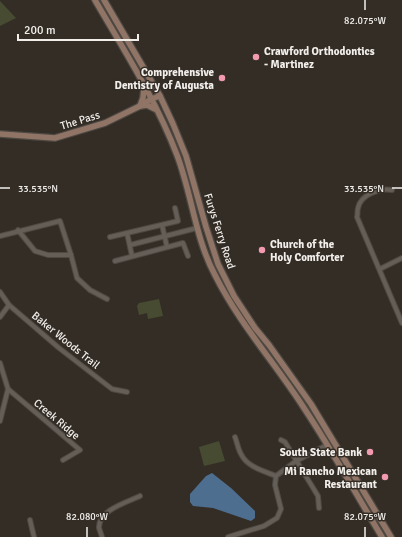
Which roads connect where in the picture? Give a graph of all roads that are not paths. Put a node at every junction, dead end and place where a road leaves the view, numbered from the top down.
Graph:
1 (95, 0) edge
2 (104, 0) edge
3 (144, 88) junction
4 (160, 96) junction
5 (151, 99) junction
6 (140, 106) junction
7 (156, 109) junction
8 (0, 134) edge
9 (392, 190) dead end
10 (175, 208) dead end
11 (162, 225) junction
12 (197, 228) junction
13 (18, 230) junction
14 (127, 233) junction
15 (0, 236) edge
16 (164, 236) junction
17 (110, 237) dead end
18 (130, 245) junction
19 (167, 247) junction
20 (71, 255) junction
21 (132, 256) junction
22 (188, 256) dead end
23 (402, 258) edge
24 (115, 261) dead end
25 (380, 269) junction
26 (0, 292) edge
27 (107, 299) dead end
28 (9, 305) junction
29 (0, 317) edge
30 (402, 323) edge
31 (0, 363) edge
32 (8, 389) junction
33 (126, 392) dead end
34 (0, 420) edge
35 (235, 436) dead end
36 (281, 440) dead end
37 (326, 445) junction
38 (63, 460) dead end
39 (296, 461) junction
40 (276, 476) junction
41 (140, 496) dead end
42 (319, 508) dead end
43 (30, 520) dead end
44 (34, 537) edge
45 (102, 537) edge
46 (228, 537) edge
47 (382, 537) edge
48 (391, 537) edge

1 - 3 main road, Furys Ferry Road
2 - 4 main road, Furys Ferry Road
3 - 5 main road, Furys Ferry Road
3 - 6 main road
4 - 5 main road, The Pass
4 - 48 main road, Furys Ferry Road
5 - 6 main road, The Pass
5 - 7 main road, Furys Ferry Road
6 - 7 main road
6 - 8 main road, The Pass
7 - 12 main road, Furys Ferry Road
9 - 25 street
10 - 11 street
11 - 14 street
11 - 16 street
12 - 16 street
12 - 37 main road, Furys Ferry Road
13 - 15 street
13 - 20 street
13 - 20 street
14 - 17 street
14 - 18 street
16 - 18 street
16 - 19 street
18 - 21 street
19 - 21 street
19 - 22 street
20 - 27 street
21 - 24 street
23 - 25 street
25 - 30 street
26 - 28 street, Baker Woods Trail
28 - 29 street
28 - 33 street, Baker Woods Trail
31 - 32 street
32 - 34 street
32 - 38 street, Creek Ridge
35 - 40 street
36 - 39 street
37 - 39 street
37 - 47 main road, Furys Ferry Road
39 - 40 street
39 - 42 street
40 - 46 street
41 - 45 street
43 - 44 street

